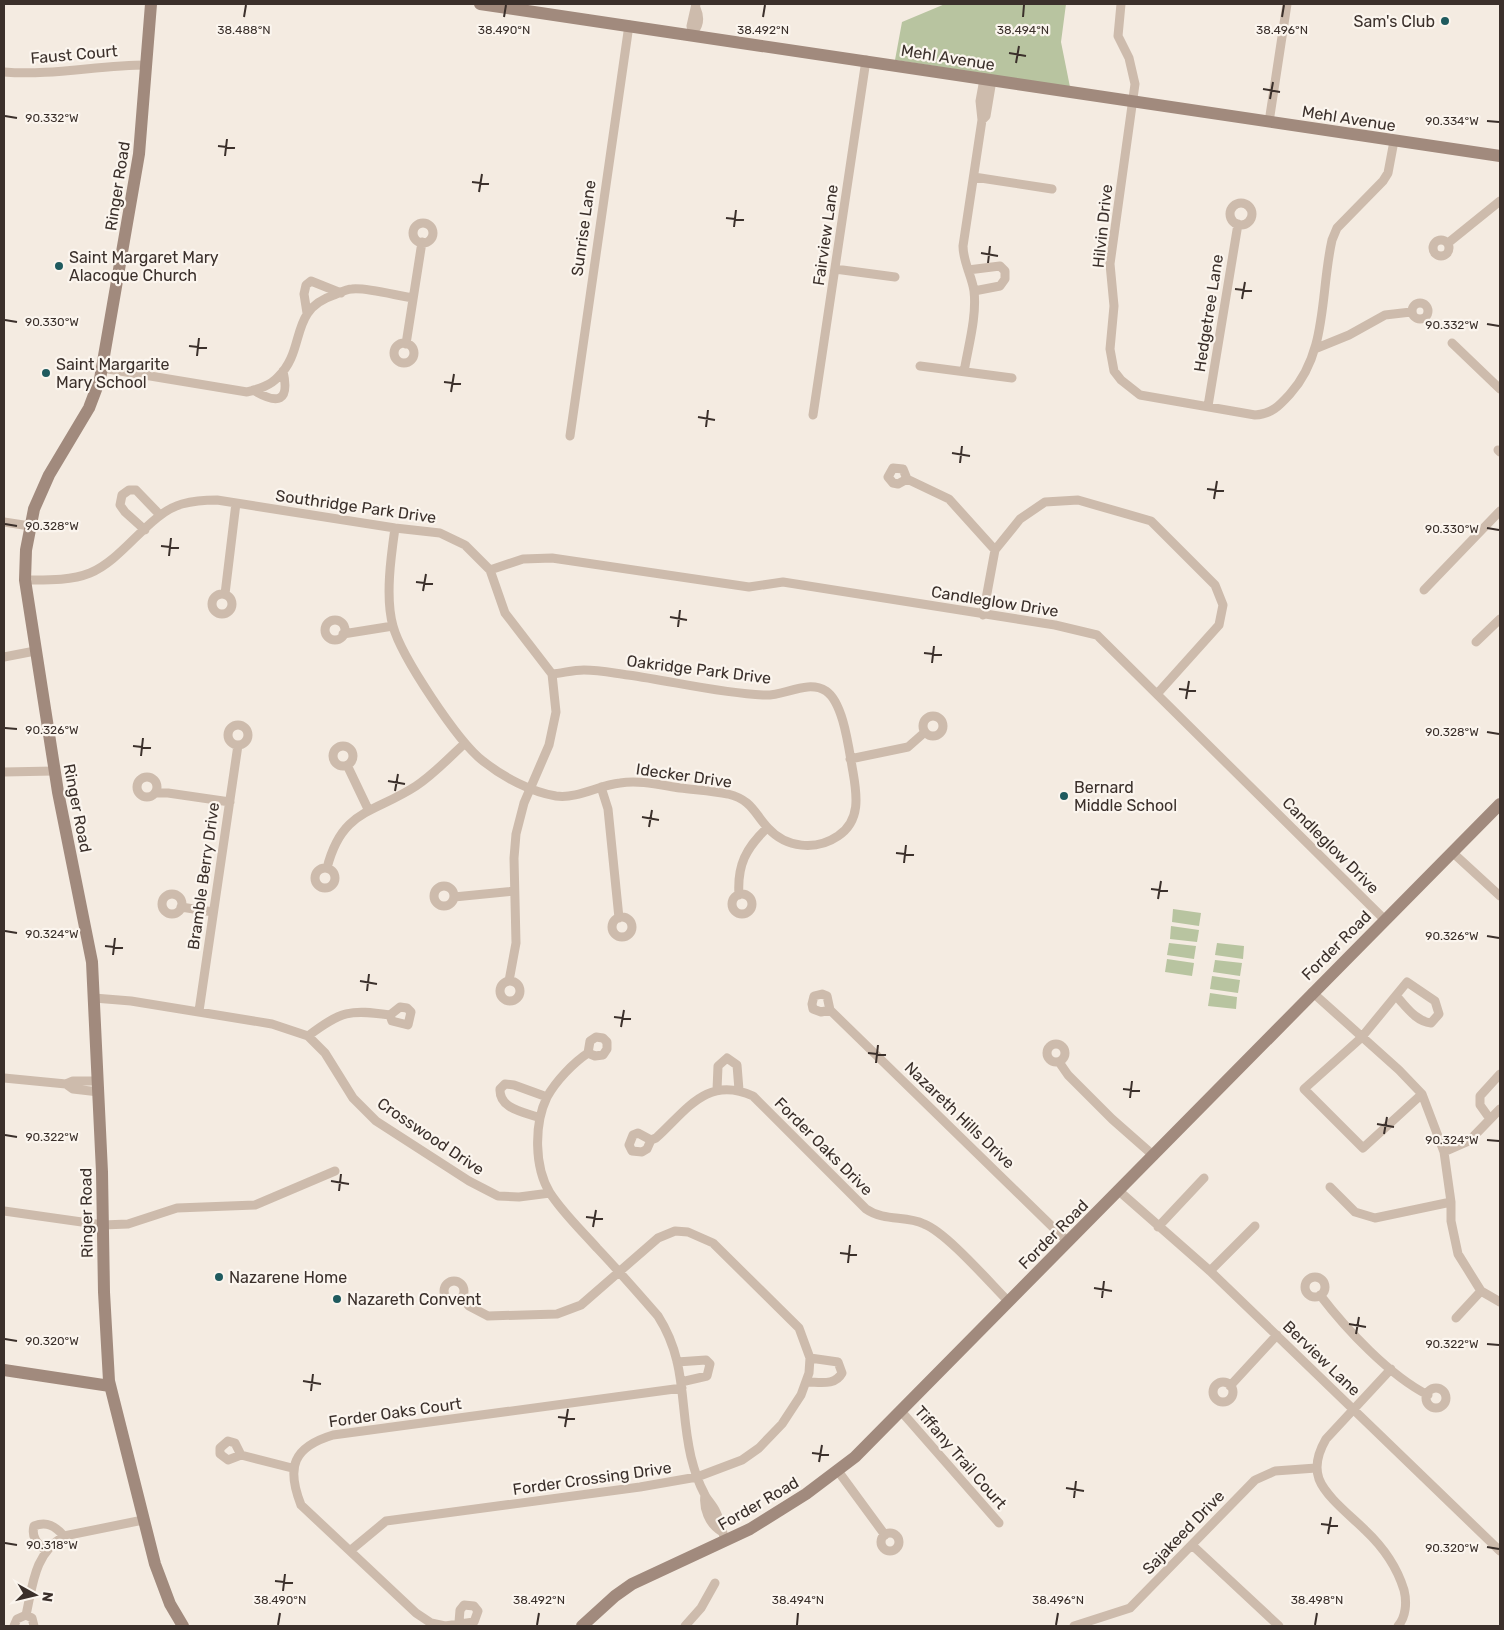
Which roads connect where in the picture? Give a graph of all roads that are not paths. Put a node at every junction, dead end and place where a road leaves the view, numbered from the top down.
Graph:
1 (151, 4) edge
2 (480, 4) edge
3 (1121, 4) edge
4 (1287, 4) edge
5 (696, 6) edge
6 (629, 25) junction
7 (694, 33) junction
8 (866, 60) junction
9 (147, 65) junction
10 (4, 72) edge
11 (988, 80) junction
12 (1132, 102) junction
13 (1269, 122) junction
14 (1394, 141) junction
15 (1500, 156) edge
16 (974, 177) junction
17 (1052, 189) dead end
18 (1500, 201) edge
19 (1238, 224) dead end
20 (422, 242) dead end
21 (1448, 243) dead end
22 (835, 269) junction
23 (968, 270) junction
24 (895, 277) dead end
25 (974, 291) junction
26 (341, 292) junction
27 (413, 298) junction
28 (1411, 312) dead end
29 (307, 313) junction
30 (406, 344) dead end
31 (1452, 344) dead end
32 (1317, 348) junction
33 (920, 366) dead end
34 (102, 368) junction
35 (283, 371) junction
36 (964, 372) junction
37 (1012, 378) dead end
38 (1500, 389) edge
39 (253, 390) junction
40 (1208, 406) junction
41 (813, 415) dead end
42 (570, 436) dead end
43 (907, 479) dead end
44 (236, 503) junction
45 (1500, 511) edge
46 (160, 515) junction
47 (4, 522) edge
48 (30, 526) junction
49 (395, 528) junction
50 (145, 530) junction
51 (995, 550) junction
52 (490, 570) junction
53 (25, 580) junction
54 (1424, 590) dead end
55 (225, 594) dead end
56 (982, 615) junction
57 (1500, 618) edge
58 (392, 626) junction
59 (343, 634) dead end
60 (1476, 642) dead end
61 (35, 651) junction
62 (4, 656) edge
63 (552, 674) junction
64 (1157, 694) junction
65 (925, 732) dead end
66 (465, 743) junction
67 (238, 745) dead end
68 (850, 759) junction
69 (347, 765) dead end
70 (54, 771) junction
71 (4, 772) edge
72 (601, 787) junction
73 (532, 789) junction
74 (155, 793) dead end
75 (230, 802) junction
76 (1500, 804) edge
77 (368, 809) junction
78 (767, 828) junction
79 (1452, 852) junction
80 (327, 868) dead end
81 (514, 891) junction
82 (739, 895) dead end
83 (1500, 896) edge
84 (454, 897) dead end
85 (181, 907) dead end
86 (213, 912) junction
87 (619, 918) dead end
88 (1384, 920) junction
89 (510, 982) dead end
90 (1312, 992) junction
91 (1396, 996) junction
92 (94, 998) junction
93 (830, 1010) dead end
94 (199, 1011) junction
95 (390, 1015) dead end
96 (308, 1036) junction
97 (1361, 1038) junction
98 (588, 1053) dead end
99 (1059, 1062) dead end
100 (1500, 1074) edge
101 (4, 1078) edge
102 (98, 1086) junction
103 (717, 1090) junction
104 (739, 1090) junction
105 (1422, 1094) junction
106 (548, 1097) junction
107 (1500, 1109) edge
108 (540, 1118) junction
109 (1490, 1119) junction
110 (651, 1140) dead end
111 (1444, 1152) junction
112 (1154, 1156) junction
113 (336, 1171) dead end
114 (1204, 1178) dead end
115 (1330, 1187) dead end
116 (1119, 1191) junction
117 (550, 1193) junction
118 (1450, 1202) junction
119 (4, 1211) edge
120 (103, 1225) junction
121 (1255, 1226) dead end
122 (1158, 1227) junction
123 (1068, 1242) junction
124 (1210, 1271) junction
125 (619, 1272) junction
126 (1481, 1291) junction
127 (1320, 1295) dead end
128 (462, 1298) dead end
129 (1008, 1301) junction
130 (1500, 1302) edge
131 (1456, 1318) dead end
132 (1277, 1335) junction
133 (810, 1358) junction
134 (678, 1362) junction
135 (1391, 1369) junction
136 (4, 1370) edge
137 (807, 1382) junction
138 (681, 1385) junction
139 (110, 1386) junction
140 (1230, 1386) dead end
141 (1428, 1395) dead end
142 (1354, 1409) junction
143 (900, 1410) junction
144 (241, 1455) dead end
145 (292, 1468) junction
146 (1316, 1468) junction
147 (838, 1471) junction
148 (697, 1477) junction
149 (142, 1520) junction
150 (999, 1523) dead end
151 (885, 1535) dead end
152 (64, 1536) junction
153 (724, 1536) junction
154 (1192, 1545) junction
155 (45, 1550) junction
156 (351, 1550) junction
157 (1500, 1551) edge
158 (715, 1583) dead end
159 (26, 1615) junction
160 (459, 1622) dead end
161 (1102, 1622) edge
162 (14, 1626) edge
163 (34, 1626) edge
164 (184, 1626) edge
165 (445, 1626) edge
166 (582, 1626) edge
167 (685, 1626) edge
168 (1074, 1626) edge
169 (1279, 1626) edge
170 (1398, 1626) edge

1 - 9 street, Ringer Road
2 - 6 street, Mehl Avenue
3 - 12 street, Hilvin Drive
4 - 13 street
5 - 7 street
6 - 7 street, Mehl Avenue
6 - 42 street, Sunrise Lane
7 - 8 street, Mehl Avenue
8 - 11 street, Mehl Avenue
8 - 22 street, Fairview Lane
9 - 10 street, Faust Court
9 - 34 street, Ringer Road
11 - 12 street, Mehl Avenue
11 - 16 street
12 - 13 street, Mehl Avenue
12 - 40 street, Hilvin Drive
13 - 14 street, Mehl Avenue
14 - 15 street, Mehl Avenue
14 - 32 street
16 - 17 street
16 - 23 street
18 - 21 street
19 - 40 street, Hedgetree Lane
20 - 27 street
22 - 24 street
22 - 41 street, Fairview Lane
23 - 25 street
23 - 25 street
25 - 36 street
26 - 27 street
26 - 29 street
26 - 29 street
27 - 30 street
28 - 32 street
29 - 35 street
31 - 38 street
32 - 40 street
33 - 36 street
34 - 39 street
34 - 48 street, Ringer Road
35 - 39 street
35 - 39 street
36 - 37 street
43 - 51 street
44 - 46 street, Southridge Park Drive
44 - 49 street, Southridge Park Drive
44 - 55 street
45 - 54 street
46 - 50 street, Southridge Park Drive
46 - 50 street
47 - 48 street
48 - 53 street, Ringer Road
49 - 52 street, Southridge Park Drive
49 - 58 street, Idecker Drive
50 - 53 street, Southridge Park Drive
51 - 56 street
51 - 64 street
52 - 56 street, Candleglow Drive
52 - 63 street, Southridge Park Drive
53 - 61 street, Ringer Road
56 - 64 street, Candleglow Drive
57 - 60 street
58 - 59 street
58 - 66 street, Idecker Drive
61 - 62 street
61 - 70 street, Ringer Road
63 - 68 street, Oakridge Park Drive
63 - 73 street
64 - 88 street, Candleglow Drive
65 - 68 street
66 - 73 street, Idecker Drive
66 - 77 street
67 - 75 street, Bramble Berry Drive
68 - 78 street, Idecker Drive
69 - 77 street
70 - 71 street
70 - 92 street, Ringer Road
72 - 73 street, Idecker Drive
72 - 78 street, Idecker Drive
72 - 87 street
73 - 81 street
74 - 75 street
75 - 86 street, Bramble Berry Drive
76 - 79 street, Forder Road
77 - 80 street
78 - 82 street
79 - 83 street
79 - 88 street, Forder Road
81 - 84 street
81 - 89 street
85 - 86 street
86 - 94 street, Bramble Berry Drive
88 - 90 street, Forder Road
90 - 97 street
90 - 112 street, Forder Road
91 - 91 street
91 - 97 street
92 - 94 street, Crosswood Drive
92 - 102 street, Ringer Road
93 - 123 street, Nazareth Hills Drive
94 - 96 street, Crosswood Drive
95 - 96 street
96 - 117 street, Crosswood Drive
97 - 105 street
97 - 105 street
98 - 106 street
99 - 112 street
100 - 109 street
101 - 102 street
102 - 120 street, Ringer Road
103 - 104 street
103 - 104 street
103 - 110 street
104 - 129 street, Forder Oaks Drive
105 - 111 street
106 - 108 street
106 - 108 street
107 - 109 street
108 - 117 street
109 - 111 street
111 - 118 street
112 - 116 street, Forder Road
113 - 120 street
114 - 122 street
115 - 118 street
116 - 122 street, Berview Lane
116 - 123 street, Forder Road
117 - 125 street
118 - 126 street
119 - 120 street
120 - 139 street, Ringer Road
121 - 124 street
122 - 124 street, Berview Lane
123 - 129 street, Forder Road
124 - 132 street, Berview Lane
125 - 128 street, Forder Crossing Drive
125 - 133 street, Forder Crossing Drive
125 - 134 street
126 - 130 street
126 - 131 street
127 - 135 street
129 - 143 street, Forder Road
132 - 140 street
132 - 142 street, Berview Lane
133 - 137 street, Forder Crossing Drive
133 - 137 street
134 - 138 street
134 - 138 street, Forder Oaks Court
135 - 141 street
135 - 142 street
136 - 139 street
137 - 148 street, Forder Crossing Drive
138 - 145 street, Forder Oaks Court
138 - 148 street
139 - 149 street, Ringer Road
142 - 146 street
142 - 157 street, Berview Lane
143 - 147 street, Forder Road
143 - 150 street, Tiffany Trail Court
144 - 145 street
145 - 156 street
146 - 154 street, Sajakeed Drive
146 - 170 street
147 - 151 street
147 - 153 street, Forder Road
148 - 153 street
148 - 156 street, Forder Crossing Drive
149 - 152 street
149 - 164 street, Ringer Road
152 - 155 street
152 - 155 street
153 - 166 street, Forder Road
154 - 161 street, Sajakeed Drive
154 - 169 street
155 - 159 street
156 - 165 street
158 - 167 street
159 - 162 street
159 - 163 street
160 - 165 street
161 - 168 street, Sajakeed Drive

